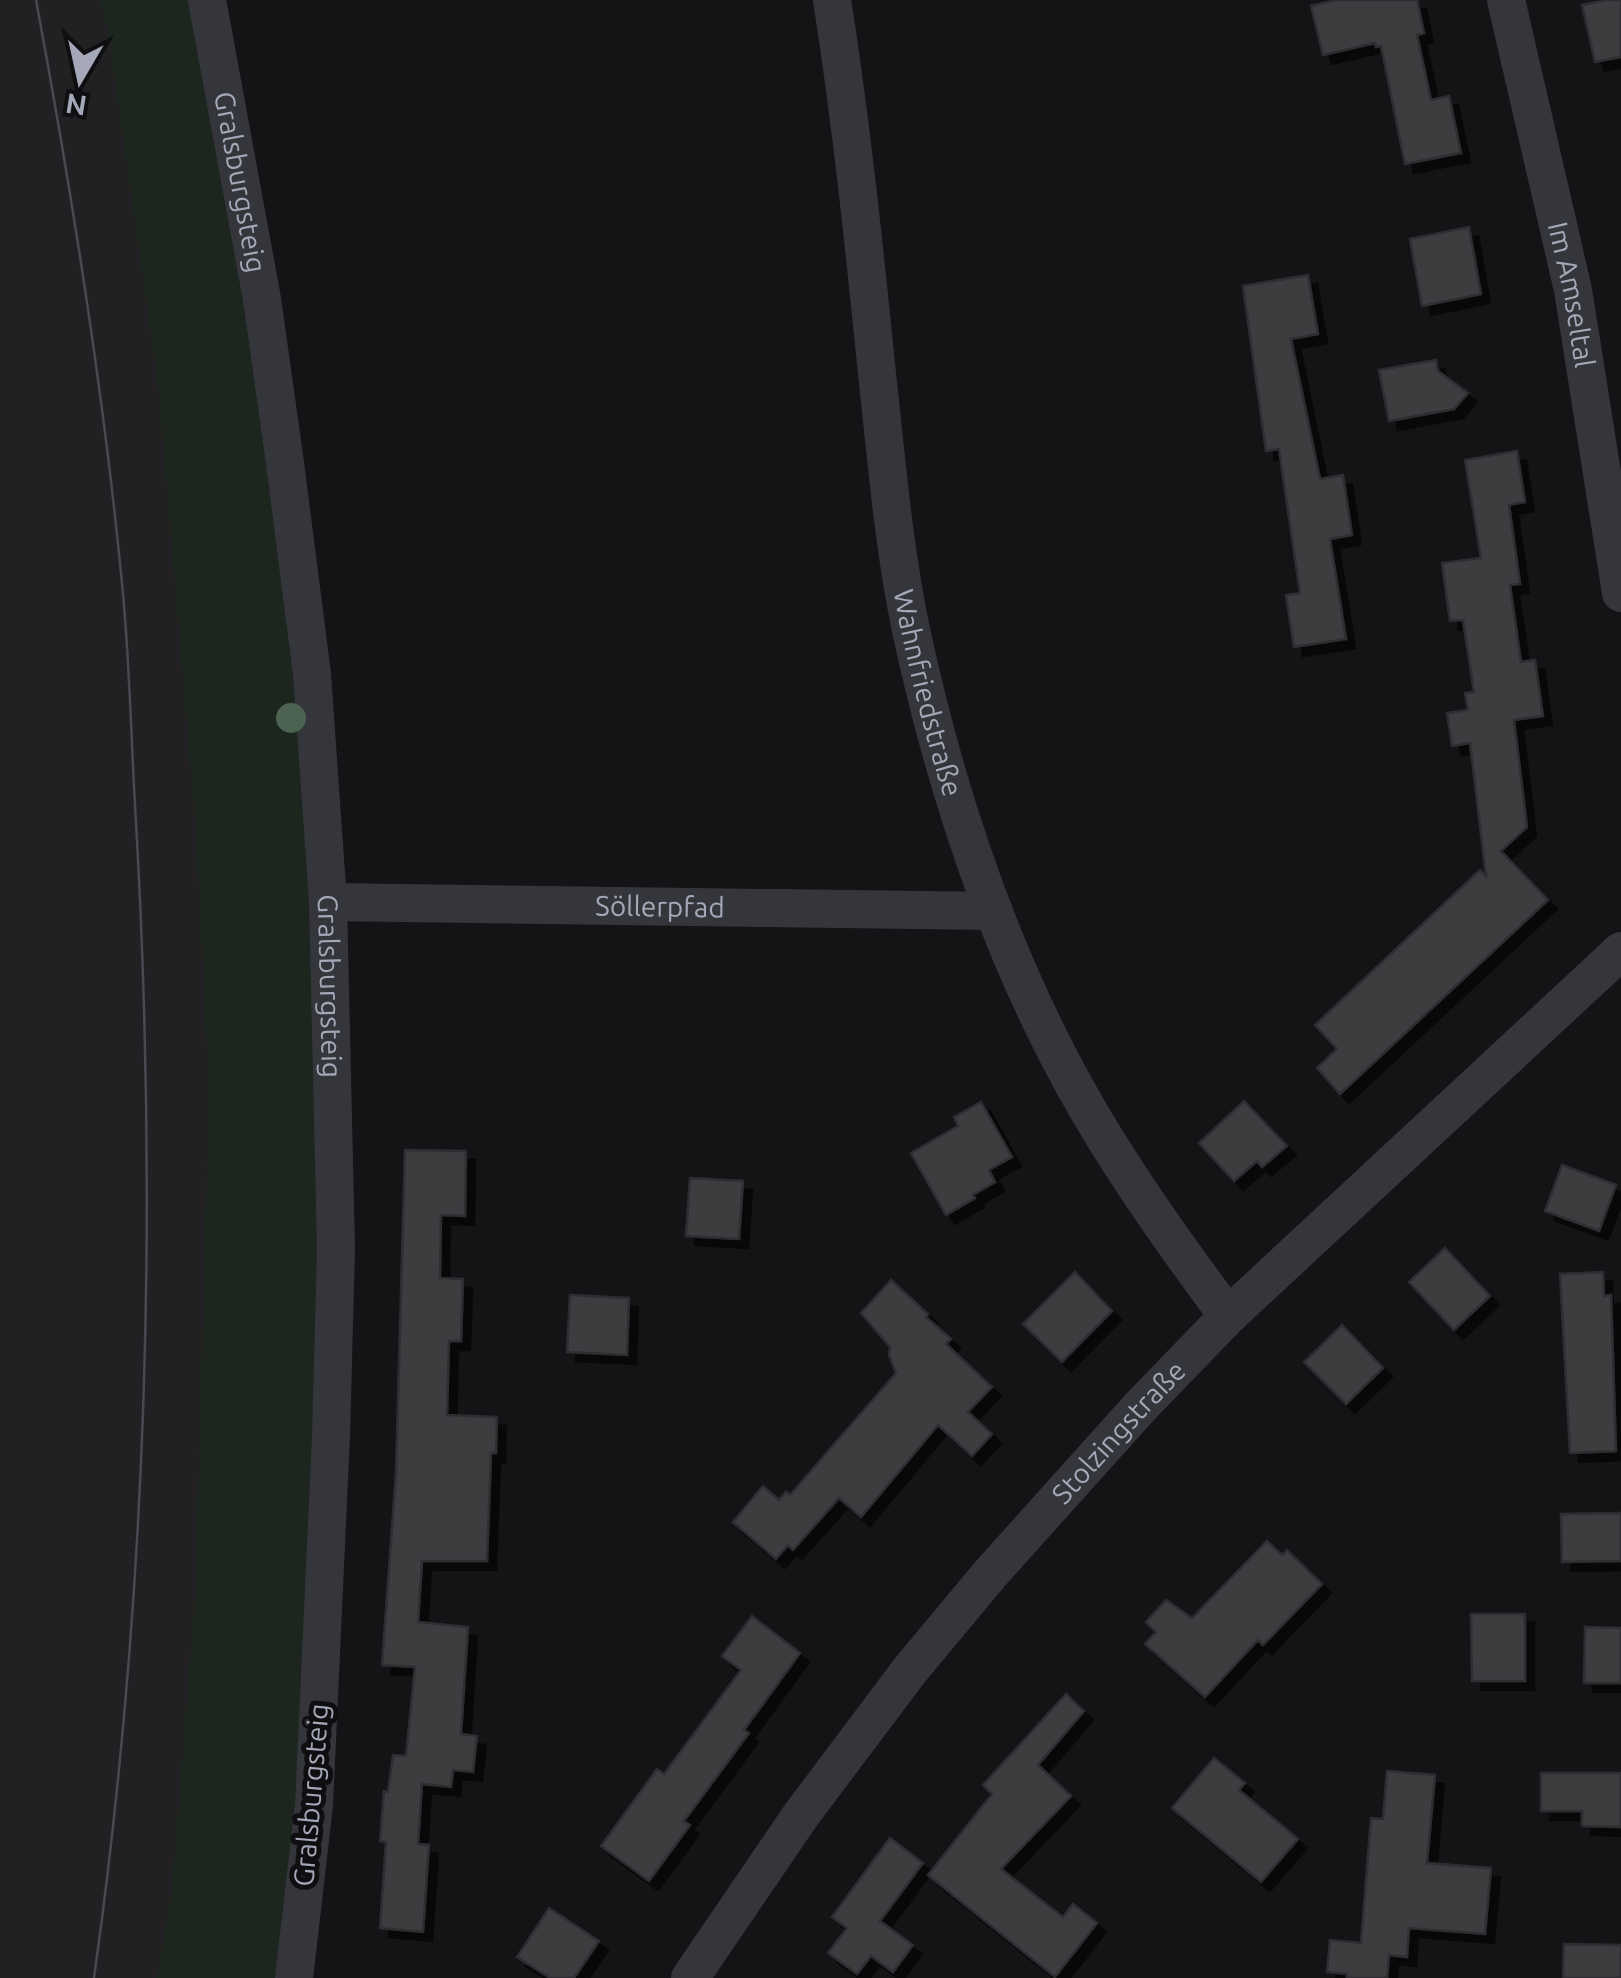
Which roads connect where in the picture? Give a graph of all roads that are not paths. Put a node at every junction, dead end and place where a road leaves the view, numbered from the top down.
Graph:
1 (207, 0) edge
2 (832, 0) edge
3 (1506, 0) edge
4 (1621, 593) edge
5 (328, 902) junction
6 (993, 911) junction
7 (1621, 951) edge
8 (1228, 1316) junction
9 (294, 1978) edge
10 (690, 1978) edge

1 - 5 street, Gralsburgsteig
2 - 6 street, Wahnfriedstraße
3 - 4 street, Im Amseltal
5 - 6 street, Söllerpfad
5 - 9 street, Gralsburgsteig
6 - 8 street, Wahnfriedstraße
7 - 8 street, Stolzingstraße
8 - 10 street, Stolzingstraße

